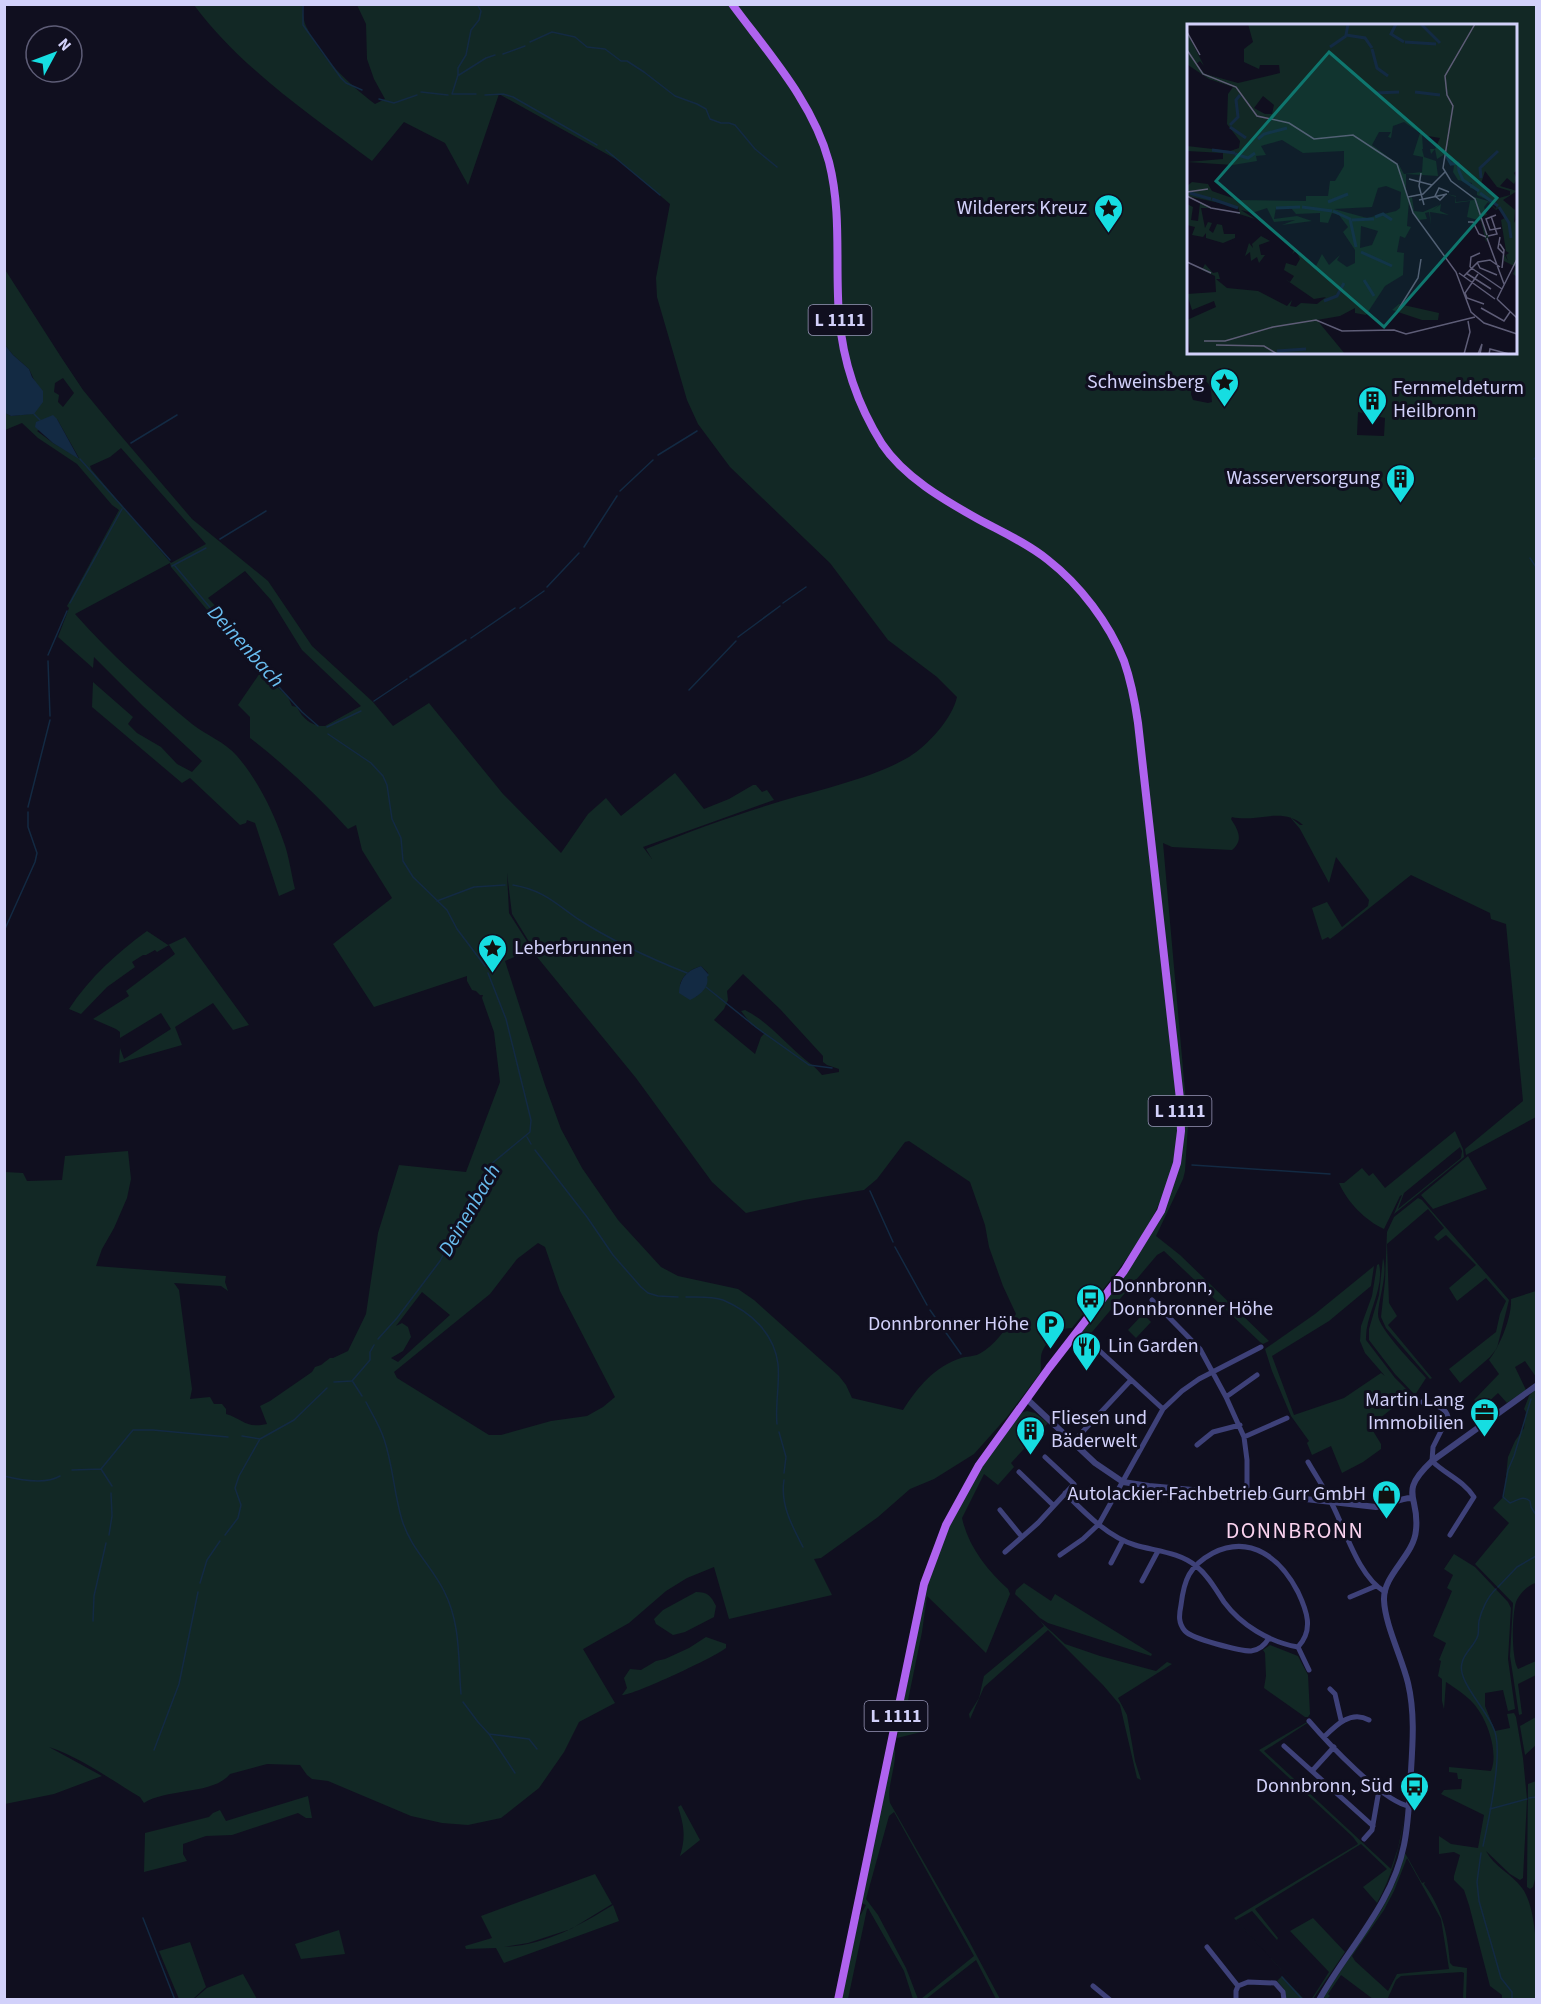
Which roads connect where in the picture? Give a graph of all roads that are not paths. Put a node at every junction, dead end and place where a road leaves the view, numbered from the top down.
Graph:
1 (732, 4) edge
2 (1152, 1300) dead end
3 (1078, 1331) junction
4 (1261, 1347) dead end
5 (1213, 1371) junction
6 (1257, 1375) dead end
7 (1131, 1380) junction
8 (1536, 1386) edge
9 (1226, 1396) junction
10 (1027, 1399) junction
11 (1422, 1402) dead end
12 (1163, 1409) junction
13 (1287, 1418) dead end
14 (1240, 1425) junction
15 (1244, 1437) junction
16 (1073, 1442) junction
17 (1197, 1445) dead end
18 (1045, 1456) dead end
19 (1432, 1461) junction
20 (1308, 1462) dead end
21 (1019, 1472) dead end
22 (1123, 1482) junction
23 (1247, 1492) junction
24 (1065, 1493) junction
25 (1411, 1498) junction
26 (1331, 1502) junction
27 (1053, 1505) junction
28 (1000, 1510) dead end
29 (1099, 1524) junction
30 (1450, 1535) dead end
31 (1022, 1537) junction
32 (1123, 1540) junction
33 (1158, 1551) junction
34 (1005, 1552) dead end
35 (1060, 1555) dead end
36 (1111, 1563) dead end
37 (1196, 1566) junction
38 (1142, 1581) dead end
39 (1376, 1586) junction
40 (1385, 1592) junction
41 (1350, 1597) dead end
42 (1269, 1638) junction
43 (1298, 1647) junction
44 (1309, 1670) dead end
45 (1330, 1689) dead end
46 (1341, 1720) junction
47 (1369, 1720) dead end
48 (1309, 1721) dead end
49 (1324, 1737) junction
50 (1284, 1746) dead end
51 (1334, 1747) junction
52 (1312, 1771) junction
53 (1378, 1788) junction
54 (1409, 1806) junction
55 (1373, 1826) junction
56 (1364, 1839) dead end
57 (1207, 1947) dead end
58 (1093, 1986) dead end
59 (1238, 1986) junction
60 (838, 2000) edge
61 (1110, 2000) edge
62 (1236, 2000) edge
63 (1284, 2000) edge
64 (1319, 2000) edge

1 - 3 main road, L 1111
2 - 5 street
3 - 7 street
3 - 10 main road, L 1111
4 - 5 street
5 - 9 street
5 - 12 street
6 - 9 street
7 - 12 street
7 - 16 street
8 - 19 street
9 - 14 street
10 - 16 street
10 - 60 main road, L 1111
11 - 19 street
12 - 22 street
13 - 15 street
14 - 15 street
14 - 17 street
15 - 23 street
16 - 22 street
18 - 24 street
19 - 25 street
19 - 30 street
20 - 26 street
21 - 27 street
22 - 23 street
22 - 29 street
23 - 26 street
24 - 27 street
24 - 29 street
25 - 26 street
25 - 40 street
26 - 39 street
27 - 31 street
28 - 31 street
29 - 32 street
29 - 35 street
31 - 34 street
32 - 33 street
32 - 36 street
33 - 37 street
33 - 38 street
37 - 42 street
37 - 42 street
37 - 43 street
39 - 40 street
39 - 41 street
40 - 54 street
42 - 43 street
43 - 44 street
45 - 46 street
46 - 47 street
46 - 49 street
48 - 49 street
49 - 51 street
50 - 52 street
51 - 52 street
51 - 53 street
52 - 55 street
53 - 54 street
53 - 55 street
54 - 64 street
55 - 56 street
57 - 59 street
58 - 61 street
59 - 62 street
59 - 63 street

